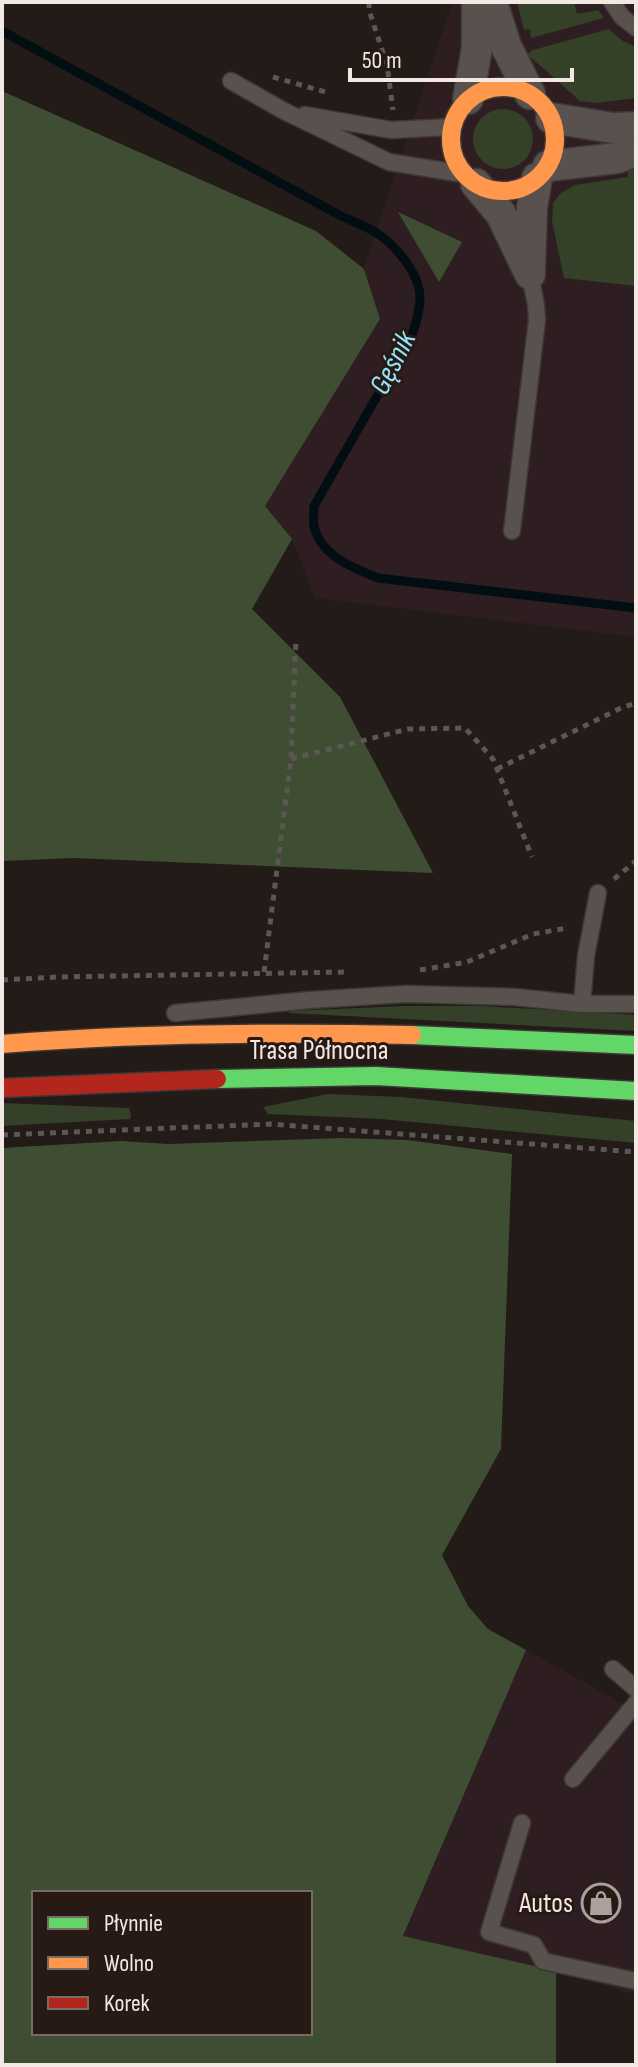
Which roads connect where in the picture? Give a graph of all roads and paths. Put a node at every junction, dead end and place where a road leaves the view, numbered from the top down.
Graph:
1 (369, 2) edge
2 (477, 2) edge
3 (492, 2) edge
4 (612, 2) edge
5 (636, 28) edge
6 (231, 81) dead end
7 (530, 94) junction
8 (468, 99) junction
9 (284, 111) junction
10 (551, 118) junction
11 (451, 127) junction
12 (636, 127) edge
13 (391, 130) junction
14 (636, 151) edge
15 (543, 172) junction
16 (469, 179) junction
17 (530, 274) junction
18 (512, 531) dead end
19 (296, 639) dead end
20 (636, 703) edge
21 (291, 759) junction
22 (497, 769) junction
23 (532, 857) dead end
24 (598, 893) dead end
25 (568, 928) dead end
26 (407, 970) dead end
27 (355, 972) dead end
28 (264, 973) junction
29 (2, 980) edge
30 (582, 1004) junction
31 (636, 1004) edge
32 (68, 1038) junction
33 (2, 1044) edge
34 (636, 1045) edge
35 (2, 1088) edge
36 (636, 1091) edge
37 (2, 1135) edge
38 (636, 1152) edge
39 (613, 1669) dead end
40 (636, 1689) edge
41 (636, 1703) edge
42 (573, 1779) dead end
43 (522, 1823) dead end
44 (636, 1981) edge

1 - 13 path
2 - 8 street
3 - 7 street
4 - 5 lane
6 - 9 lane
7 - 8 main road
7 - 10 main road
8 - 11 main road
9 - 13 lane
9 - 16 lane
10 - 12 street
10 - 15 main road
11 - 13 lane
11 - 16 main road
14 - 15 street
15 - 16 main road
15 - 17 street
16 - 17 street
17 - 18 lane
19 - 21 path
20 - 22 path
21 - 22 path
21 - 28 path
22 - 23 path
24 - 30 lane
25 - 26 path
27 - 28 path
28 - 29 path
30 - 31 lane
30 - 32 lane
32 - 33 main road, Trasa Północna
32 - 34 main road, Trasa Północna
35 - 36 main road, Trasa Północna
37 - 38 path
39 - 40 lane
41 - 42 lane
43 - 44 lane

